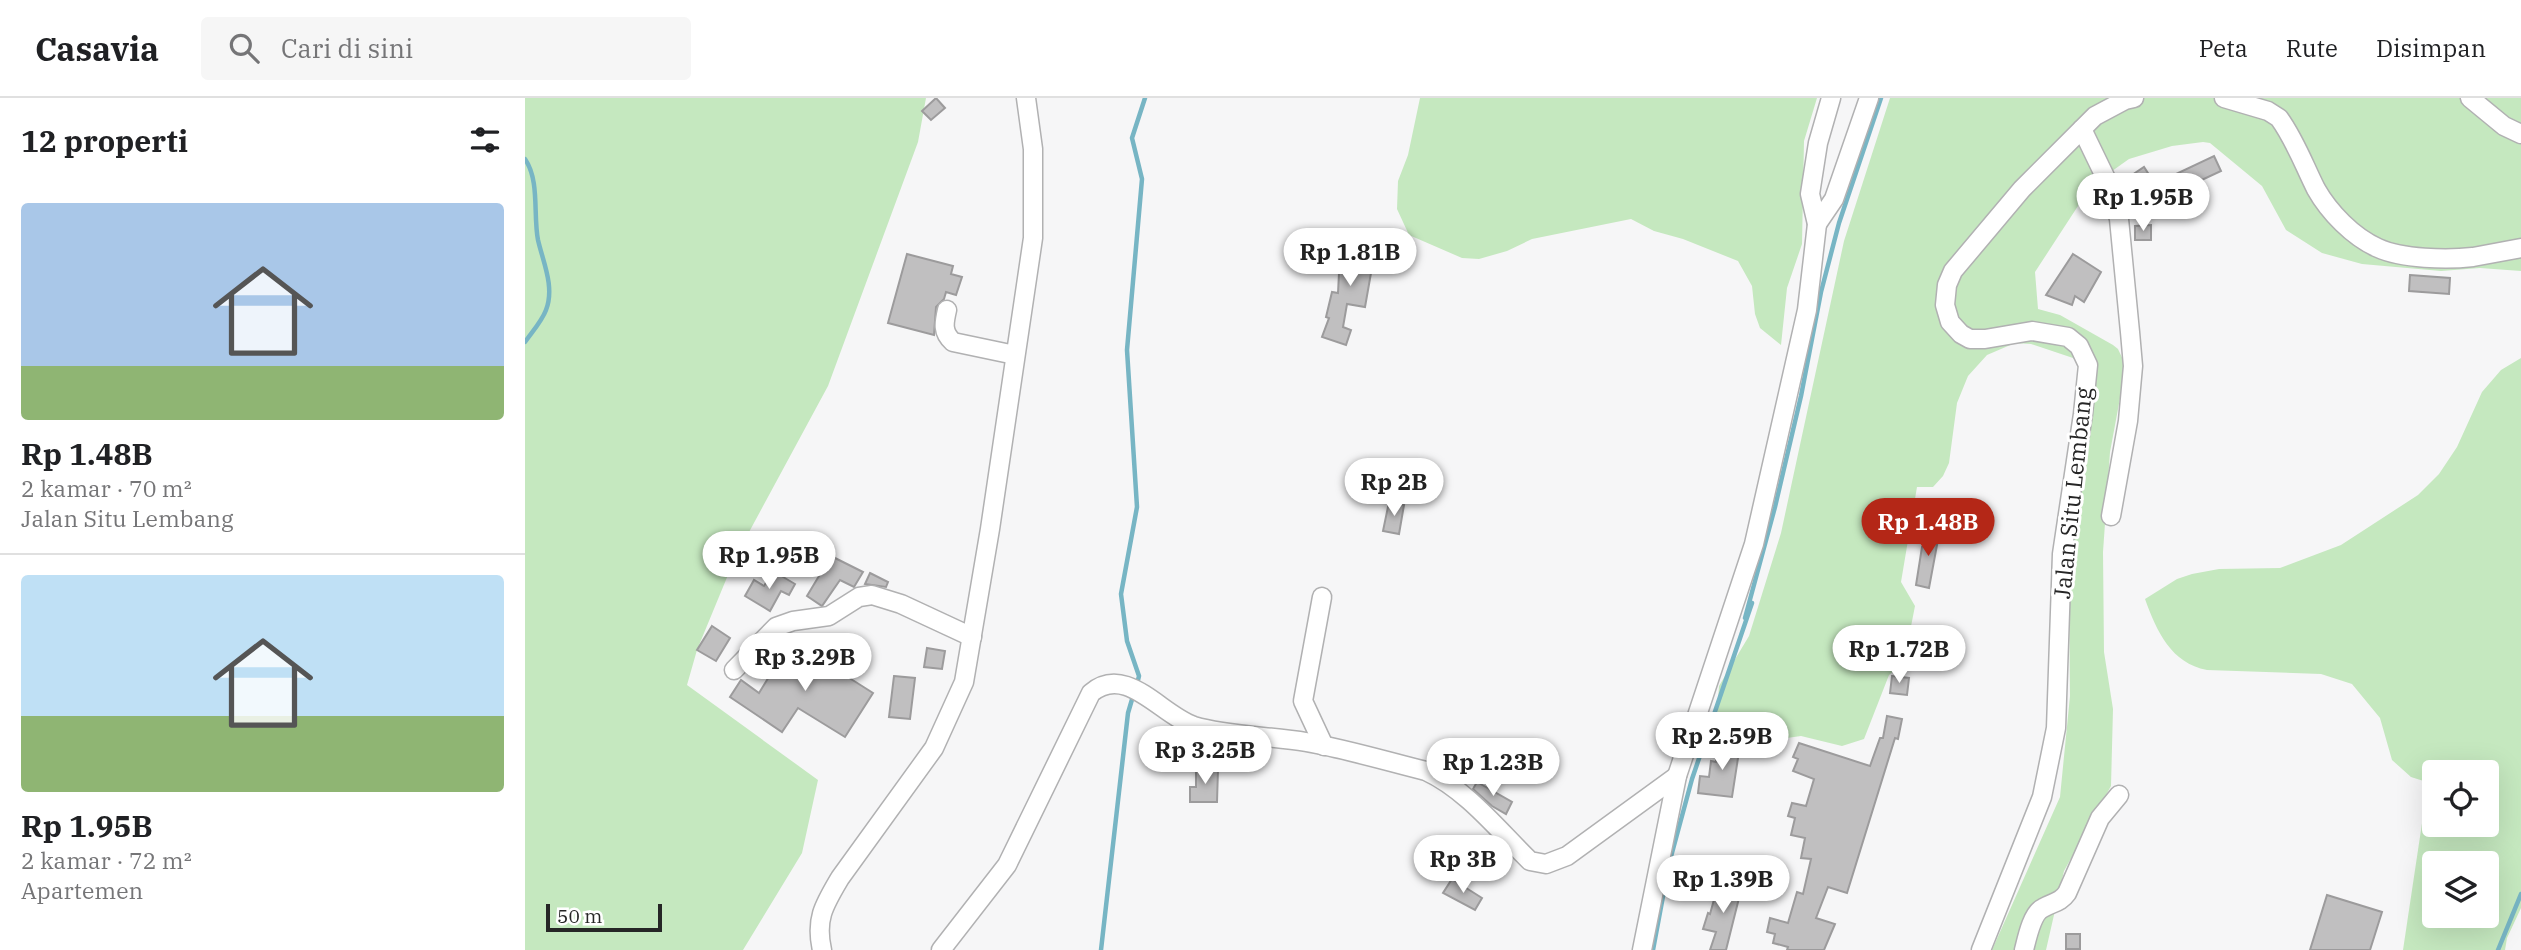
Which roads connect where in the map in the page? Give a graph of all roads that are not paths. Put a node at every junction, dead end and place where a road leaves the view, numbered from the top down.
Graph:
1 (1026, 98) edge
2 (1831, 98) edge
3 (1868, 98) edge
4 (2134, 98) edge
5 (2224, 98) edge
6 (2470, 98) edge
7 (2082, 129) junction
8 (2521, 134) edge
9 (1817, 224) junction
10 (2521, 248) edge
11 (947, 310) dead end
12 (1015, 355) junction
13 (2111, 516) dead end
14 (1322, 597) dead end
15 (972, 637) junction
16 (734, 670) dead end
17 (1324, 746) junction
18 (1677, 776) junction
19 (2119, 795) dead end
20 (822, 950) edge
21 (941, 950) edge
22 (1642, 950) edge
23 (1981, 950) edge
24 (2024, 950) edge

1 - 12 street
2 - 9 street
3 - 9 street
4 - 7 street, Jalan Situ Lembang
5 - 10 street
6 - 8 street
7 - 13 street
7 - 23 street, Jalan Situ Lembang
9 - 18 street
11 - 12 street
12 - 15 street
14 - 17 street
15 - 16 street
15 - 20 street
17 - 18 street
17 - 21 street
18 - 22 street
19 - 24 street

